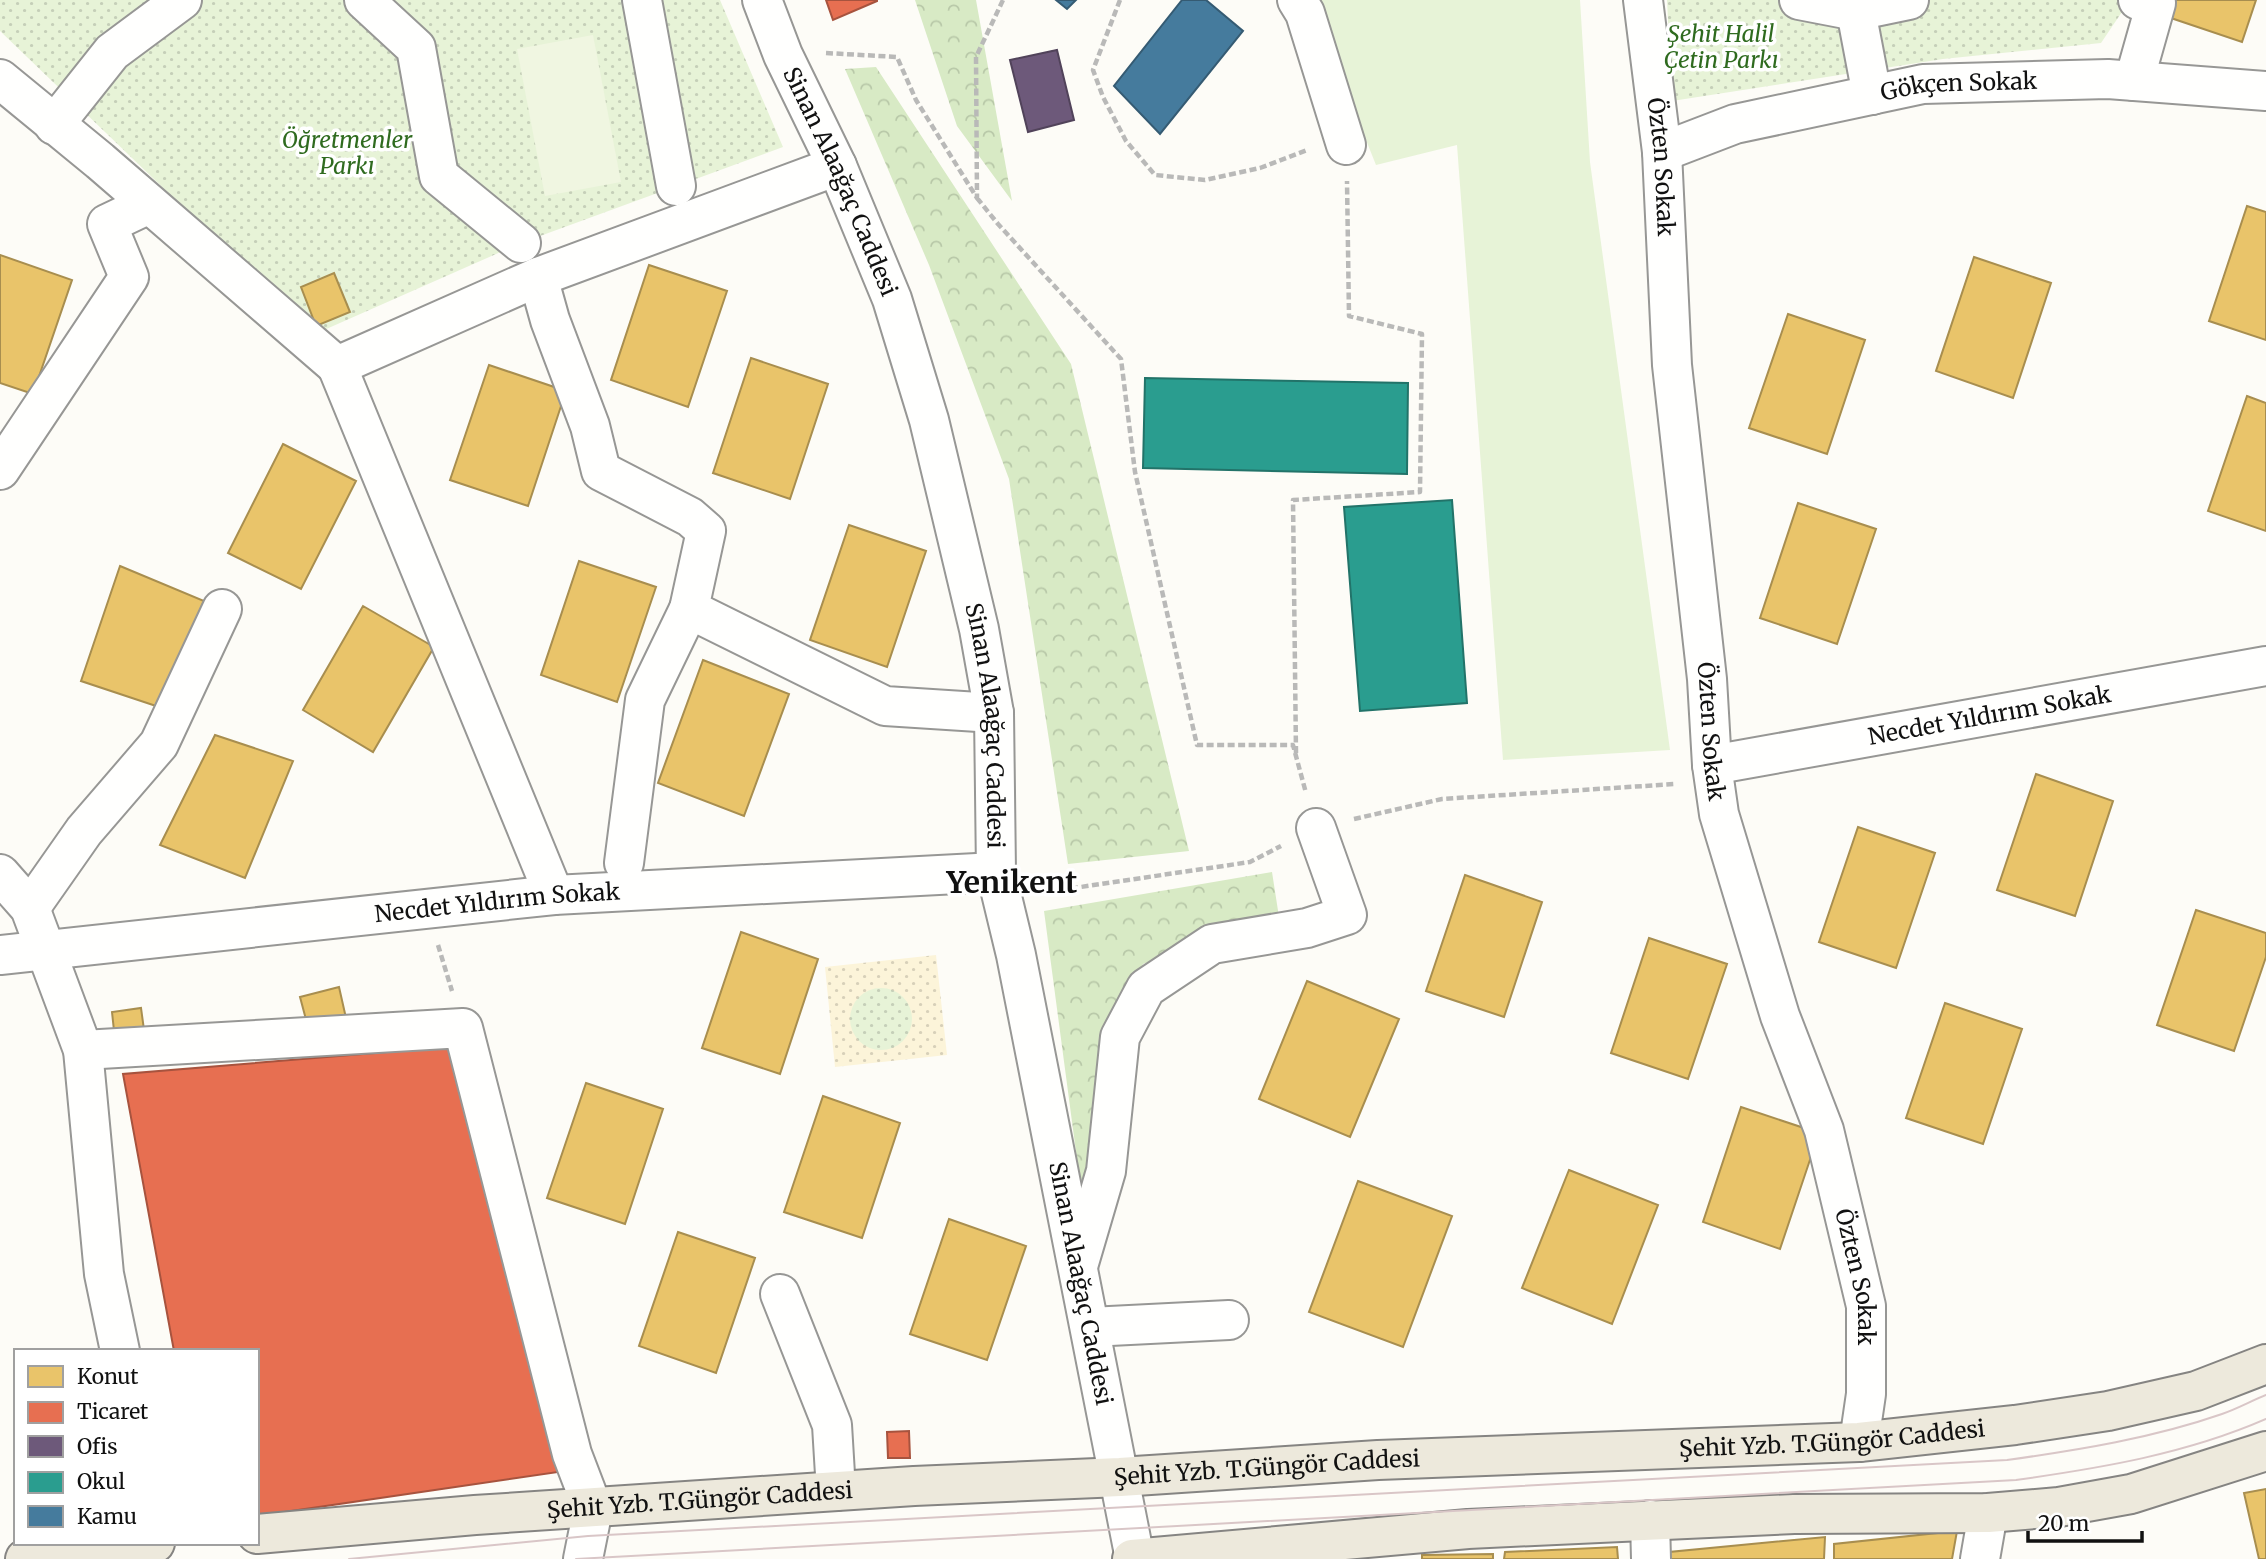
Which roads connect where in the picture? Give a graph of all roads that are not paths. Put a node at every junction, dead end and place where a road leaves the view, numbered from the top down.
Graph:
1 (182, 0) edge
2 (364, 0) edge
3 (642, 0) edge
4 (762, 0) edge
5 (1297, 0) edge
6 (1643, 0) edge
7 (1799, 0) edge
8 (1909, 0) edge
9 (2138, 0) edge
10 (1857, 5) edge
11 (0, 79) edge
12 (2134, 81) junction
13 (2266, 91) edge
14 (1872, 95) junction
15 (54, 125) junction
16 (1346, 145) road end
17 (1662, 152) junction
18 (837, 166) junction
19 (676, 186) dead end
20 (149, 204) junction
21 (521, 243) dead end
22 (538, 277) junction
23 (337, 366) junction
24 (0, 470) edge
25 (222, 609) dead end
26 (689, 609) junction
27 (2266, 667) edge
28 (994, 713) junction
29 (1713, 773) junction
30 (1316, 828) road end
31 (624, 863) dead end
32 (0, 874) edge
33 (1000, 886) junction
34 (554, 895) junction
35 (30, 908) junction
36 (46, 951) junction
37 (0, 955) edge
38 (83, 1050) junction
39 (1078, 1268) junction
40 (780, 1294) dead end
41 (1229, 1320) dead end
42 (1090, 1328) junction
43 (120, 1349) edge
44 (2266, 1364) edge
45 (1858, 1442) junction
46 (2266, 1451) edge
47 (1120, 1478) junction
48 (836, 1492) junction
49 (593, 1508) junction
50 (1988, 1513) junction
51 (1650, 1520) junction
52 (259, 1534) edge
53 (139, 1545) edge
54 (1366, 1548) edge
55 (25, 1559) edge
56 (583, 1559) edge
57 (1133, 1559) edge
58 (1651, 1559) edge
59 (1980, 1559) edge

1 - 15 street
2 - 21 street
3 - 19 street
4 - 18 street, Sinan Alaağaç Caddesi
5 - 16 street
6 - 17 street, Özten Sokak
7 - 10 street
8 - 10 street
9 - 12 street
10 - 14 street
11 - 15 street
12 - 13 street, Gökçen Sokak
12 - 14 street, Gökçen Sokak
14 - 17 street, Gökçen Sokak
15 - 20 street
17 - 29 street, Özten Sokak
18 - 22 street
18 - 28 street, Sinan Alaağaç Caddesi
20 - 23 street
20 - 24 street
22 - 23 street
22 - 26 street
23 - 34 street
25 - 35 street
26 - 28 street
26 - 31 street
27 - 29 street, Necdet Yıldırım Sokak
28 - 33 street, Sinan Alaağaç Caddesi
29 - 45 street, Özten Sokak
30 - 39 street
32 - 35 street
33 - 34 street, Necdet Yıldırım Sokak
33 - 39 street, Sinan Alaağaç Caddesi
34 - 36 street, Necdet Yıldırım Sokak
35 - 36 street
36 - 37 street, Necdet Yıldırım Sokak
36 - 38 street
38 - 43 street
38 - 49 street
39 - 42 street, Sinan Alaağaç Caddesi
40 - 48 street
41 - 42 street
42 - 47 street, Sinan Alaağaç Caddesi
44 - 45 main road, Şehit Yzb. T.Güngör Caddesi
45 - 47 main road, Şehit Yzb. T.Güngör Caddesi
46 - 50 main road
47 - 48 main road, Şehit Yzb. T.Güngör Caddesi
47 - 57 street, Sinan Alaağaç Caddesi
48 - 49 main road, Şehit Yzb. T.Güngör Caddesi
49 - 52 main road, Şehit Yzb. T.Güngör Caddesi
49 - 56 street
50 - 51 main road
50 - 59 street
51 - 54 main road
51 - 58 street
53 - 55 main road
54 - 57 main road

